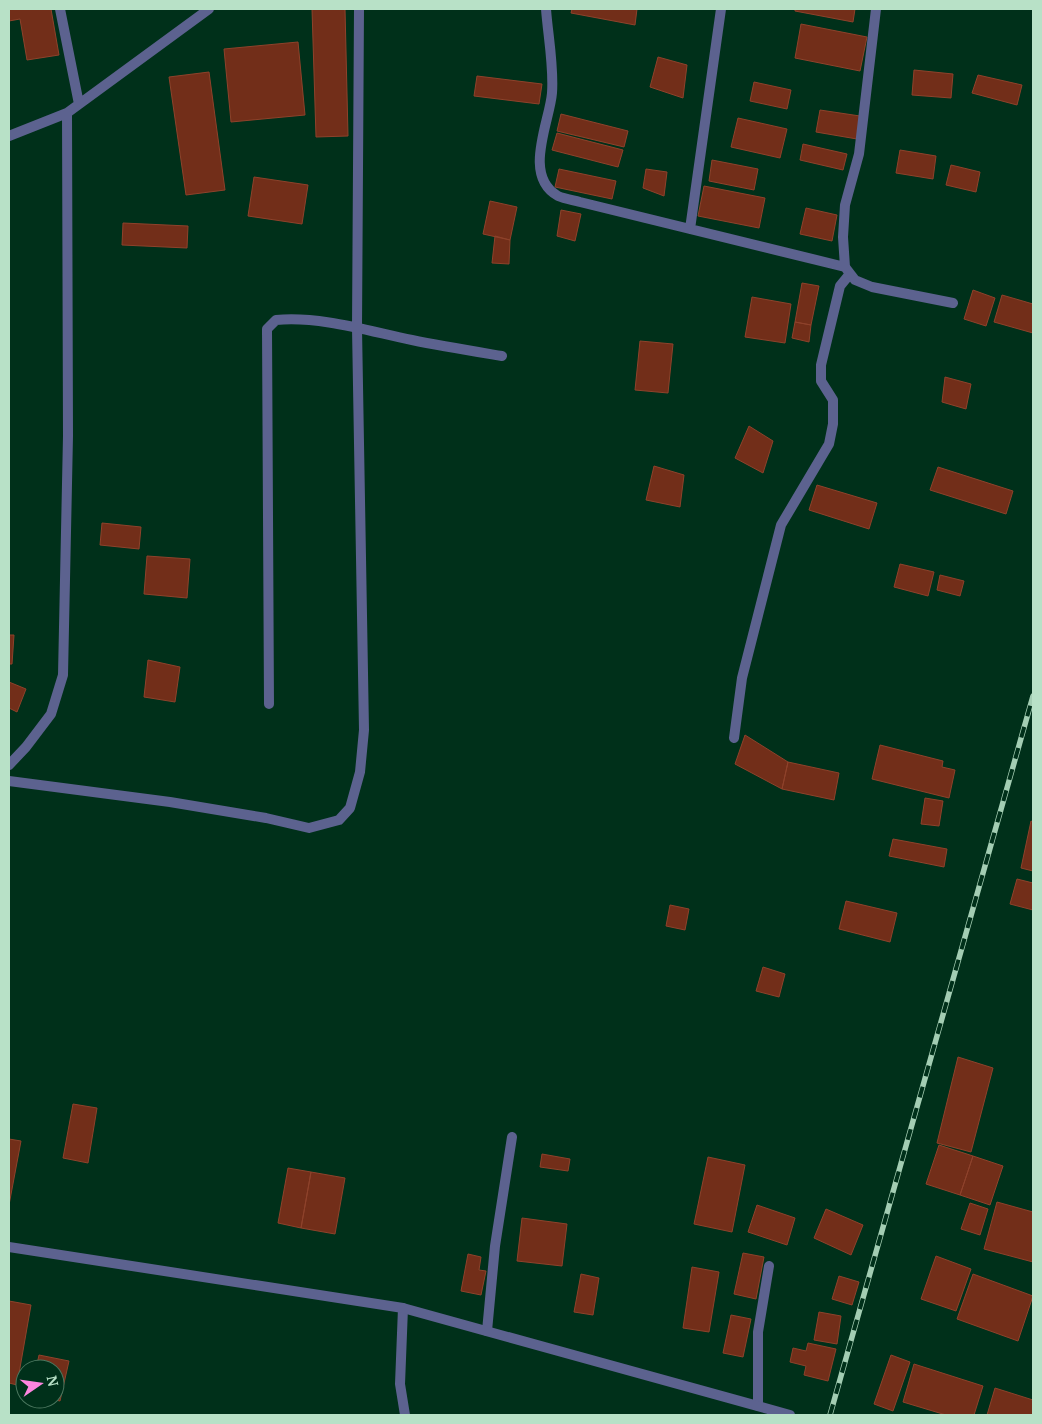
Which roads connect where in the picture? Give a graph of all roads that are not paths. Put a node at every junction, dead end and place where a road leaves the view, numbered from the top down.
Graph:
1 (60, 9) edge
2 (209, 9) edge
3 (359, 9) edge
4 (546, 9) edge
5 (721, 9) edge
6 (876, 9) edge
7 (80, 104) junction
8 (67, 113) junction
9 (9, 136) edge
10 (690, 229) junction
11 (847, 271) junction
12 (953, 303) dead end
13 (357, 328) junction
14 (502, 356) dead end
15 (270, 704) dead end
16 (734, 738) dead end
17 (9, 765) edge
18 (9, 781) edge
19 (512, 1137) dead end
20 (9, 1247) edge
21 (769, 1266) dead end
22 (403, 1308) junction
23 (487, 1331) junction
24 (758, 1406) junction
25 (406, 1415) edge
26 (790, 1415) edge

1 - 7 street
2 - 7 street
3 - 13 street
4 - 10 street
5 - 10 street
6 - 11 street
7 - 8 street
8 - 9 street
8 - 17 street
10 - 11 street
11 - 12 street
11 - 16 street
13 - 14 street
13 - 15 street
13 - 18 street
19 - 23 street
20 - 22 street
21 - 24 street
22 - 23 street
22 - 25 street
23 - 24 street
24 - 26 street

